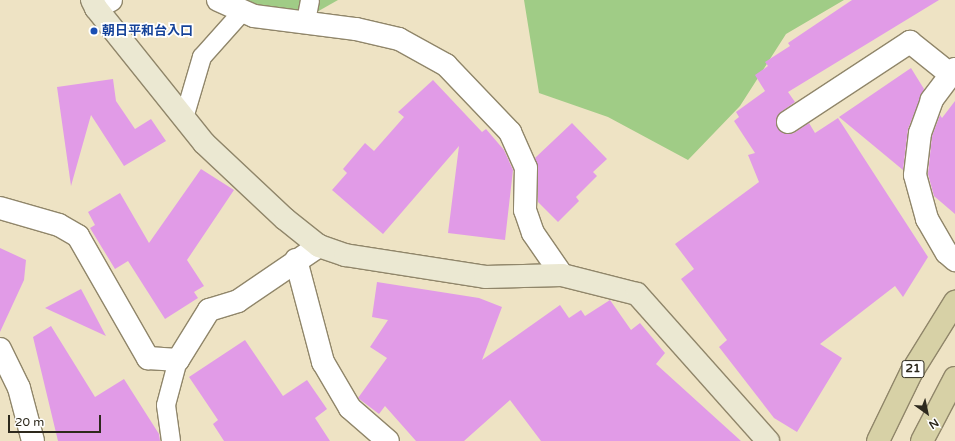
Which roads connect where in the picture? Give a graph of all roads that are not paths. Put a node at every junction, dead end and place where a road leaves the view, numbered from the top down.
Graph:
1 (218, 0) edge
2 (310, 0) edge
3 (100, 3) edge
4 (253, 9) edge
5 (306, 21) junction
6 (952, 72) edge
7 (184, 118) junction
8 (788, 122) dead end
9 (0, 208) edge
10 (319, 246) junction
11 (296, 260) junction
12 (955, 260) edge
13 (562, 275) junction
14 (955, 302) edge
15 (0, 349) edge
16 (178, 360) junction
17 (955, 378) edge
18 (32, 441) edge
19 (171, 441) edge
20 (388, 441) edge
21 (768, 441) edge
22 (878, 441) edge
23 (922, 441) edge

1 - 4 street
2 - 5 lane
3 - 7 street
4 - 5 street
4 - 7 lane
5 - 13 street
6 - 8 street
6 - 12 street
7 - 10 street
9 - 16 street
10 - 11 street
10 - 13 street
11 - 16 street
11 - 20 street
13 - 21 street
14 - 22 main road, 21
15 - 18 street
16 - 19 lane
17 - 23 main road

